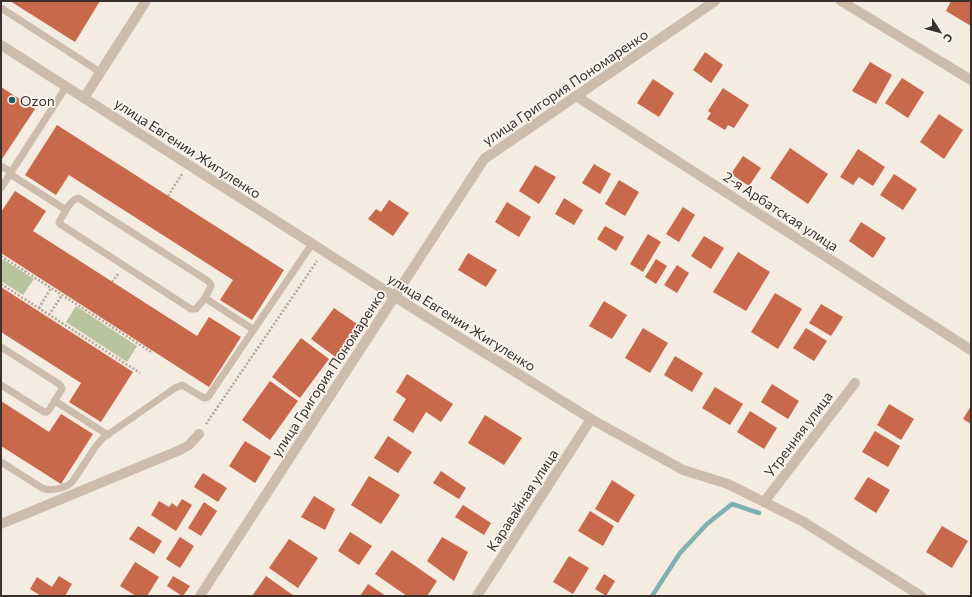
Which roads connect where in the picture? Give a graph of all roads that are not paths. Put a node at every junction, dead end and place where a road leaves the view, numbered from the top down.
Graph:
1 (146, 1) edge
2 (716, 1) edge
3 (841, 1) edge
4 (1, 8) edge
5 (1, 45) edge
6 (100, 72) junction
7 (971, 80) edge
8 (66, 87) junction
9 (576, 96) junction
10 (84, 98) junction
11 (1, 166) edge
12 (10, 173) junction
13 (1, 188) edge
14 (66, 210) junction
15 (312, 244) junction
16 (395, 296) junction
17 (205, 298) junction
18 (254, 330) junction
19 (1, 347) edge
20 (971, 350) edge
21 (855, 382) dead end
22 (1, 385) edge
23 (55, 400) junction
24 (591, 418) junction
25 (199, 434) road end
26 (108, 435) junction
27 (1, 462) edge
28 (764, 502) junction
29 (1, 524) edge
30 (200, 596) edge
31 (477, 596) edge
32 (921, 596) edge

1 - 6 street
2 - 9 street, улица Григория Пономаренко
3 - 7 street
4 - 6 lane
5 - 8 street, улица Евгении Жигуленко
6 - 10 street
8 - 10 street, улица Евгении Жигуленко
8 - 12 lane
9 - 16 street, улица Григория Пономаренко
9 - 20 street, 2-я Арбатская улица
10 - 15 street, улица Евгении Жигуленко
11 - 12 lane
12 - 13 lane
12 - 14 lane
14 - 17 lane
14 - 17 lane
15 - 16 street, улица Евгении Жигуленко
15 - 18 lane
16 - 24 street, улица Евгении Жигуленко
16 - 30 street, улица Григория Пономаренко
17 - 18 lane
18 - 26 lane
19 - 23 lane
21 - 28 street, Утренняя улица
22 - 23 lane
23 - 26 lane
24 - 28 street, улица Евгении Жигуленко
24 - 31 street, Каравайная улица
25 - 29 street
26 - 27 lane
28 - 32 street, улица Евгении Жигуленко

